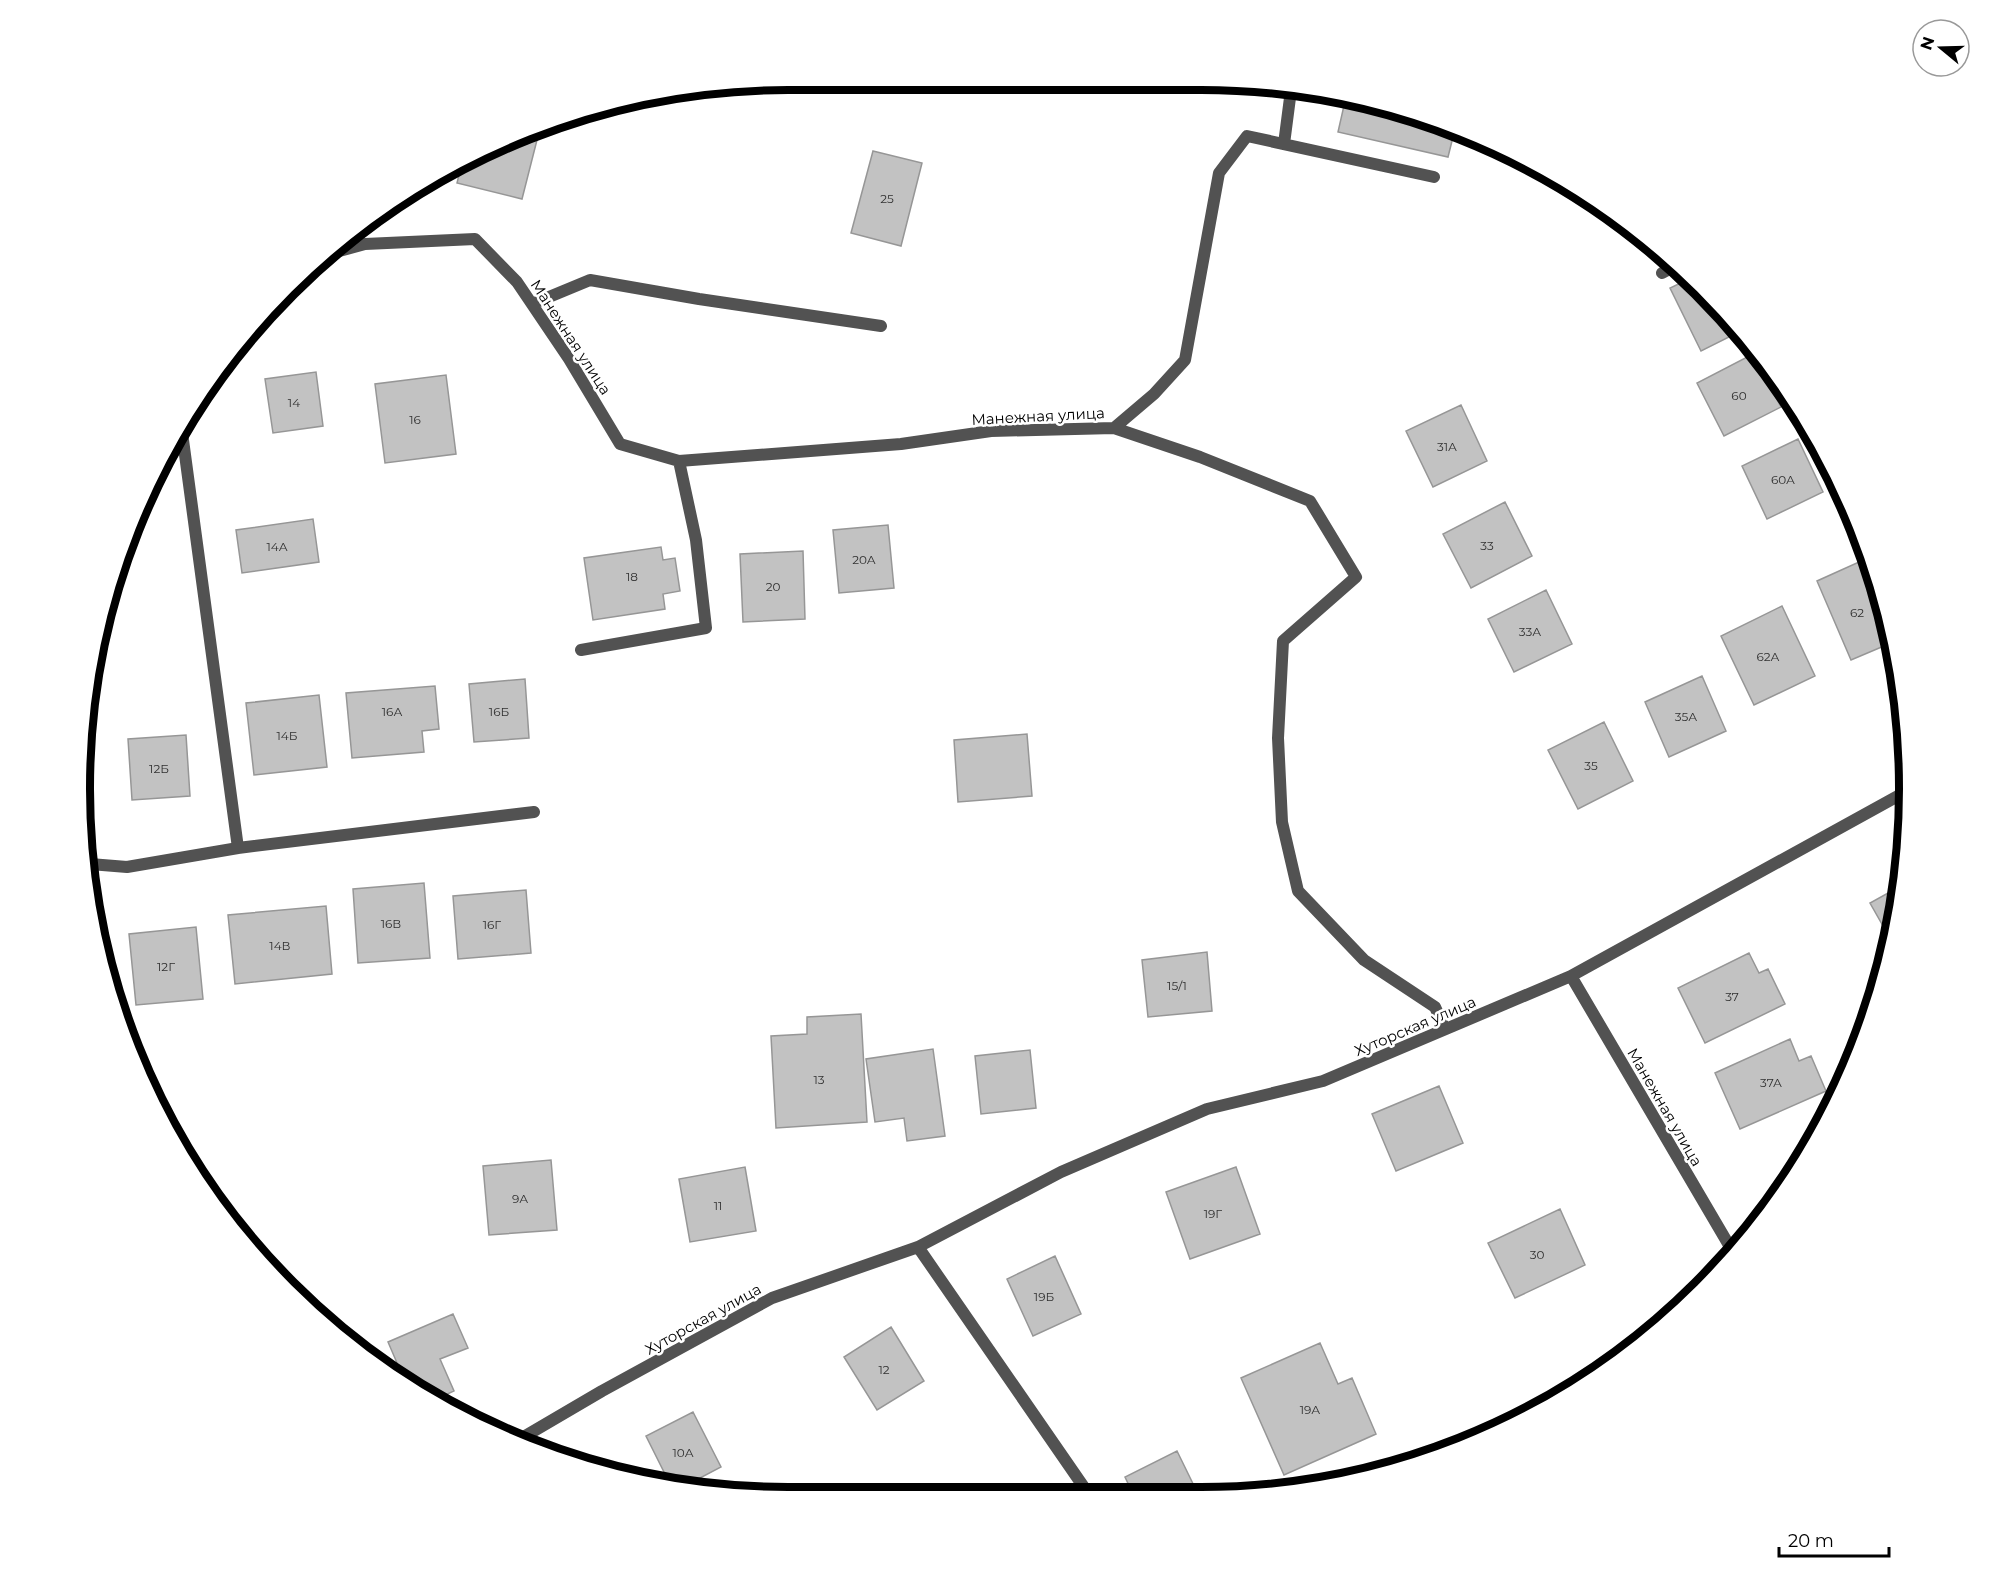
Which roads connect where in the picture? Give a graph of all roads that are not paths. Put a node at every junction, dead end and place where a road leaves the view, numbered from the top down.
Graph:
1 (1290, 96) edge
2 (1284, 144) junction
3 (1434, 177) dead end
4 (345, 249) edge
5 (1668, 270) edge
6 (1662, 273) dead end
7 (532, 304) junction
8 (880, 326) dead end
9 (1114, 428) junction
10 (183, 441) edge
11 (678, 461) junction
12 (581, 650) dead end
13 (1899, 795) edge
14 (534, 812) dead end
15 (238, 848) junction
16 (94, 864) edge
17 (1571, 976) junction
18 (1445, 1029) junction
19 (1729, 1245) edge
20 (918, 1247) junction
21 (526, 1436) edge
22 (1083, 1487) edge

1 - 2 street
2 - 3 street
2 - 9 street
4 - 7 street, Манежная улица
5 - 6 street
7 - 8 street
7 - 11 street, Манежная улица
9 - 11 street, Манежная улица
9 - 18 street, Манежная улица
10 - 15 street
11 - 12 street
13 - 17 street, Хуторская улица
14 - 15 street
15 - 16 street
17 - 18 street, Хуторская улица
17 - 19 street, Манежная улица
18 - 20 street, Хуторская улица
20 - 21 street, Хуторская улица
20 - 22 street

